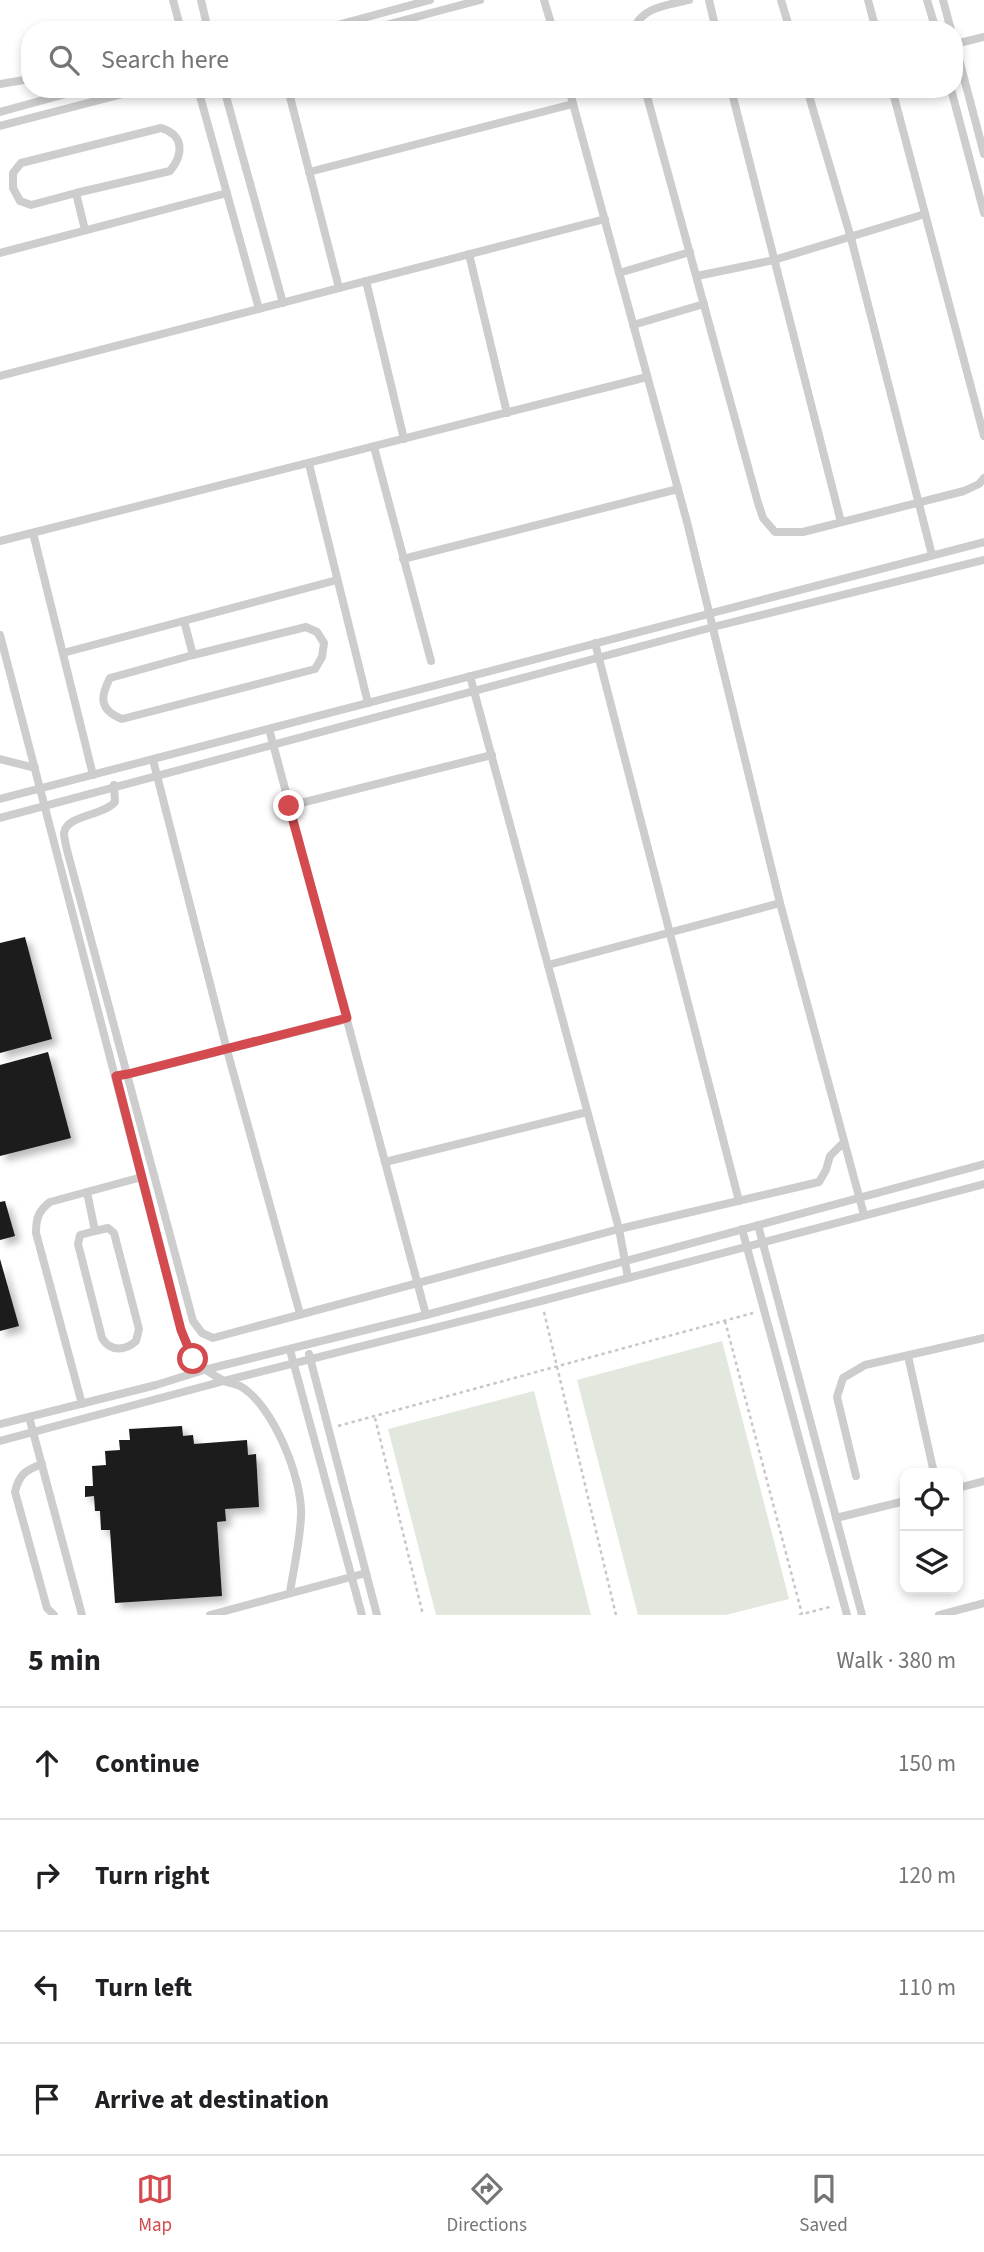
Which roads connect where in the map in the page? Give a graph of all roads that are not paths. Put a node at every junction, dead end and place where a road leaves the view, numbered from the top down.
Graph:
1 (173, 0) edge
2 (201, 0) edge
3 (430, 0) edge
4 (480, 0) edge
5 (544, 0) edge
6 (689, 0) edge
7 (709, 0) edge
8 (781, 0) edge
9 (868, 0) edge
10 (928, 0) edge
11 (943, 0) edge
12 (179, 21) edge
13 (206, 21) edge
14 (352, 21) edge
15 (401, 21) edge
16 (550, 21) edge
17 (637, 21) edge
18 (714, 21) edge
19 (787, 21) edge
20 (874, 21) edge
21 (934, 21) edge
22 (949, 21) edge
23 (984, 37) edge
24 (963, 41) edge
25 (963, 73) edge
26 (21, 80) edge
27 (0, 84) edge
28 (52, 98) edge
29 (107, 98) edge
30 (201, 98) edge
31 (226, 98) edge
32 (290, 98) edge
33 (571, 98) edge
34 (647, 98) edge
35 (733, 98) edge
36 (810, 98) edge
37 (894, 98) edge
38 (953, 98) edge
39 (573, 104) junction
40 (0, 112) edge
41 (0, 126) edge
42 (984, 154) edge
43 (309, 172) junction
44 (76, 193) junction
45 (227, 193) junction
46 (984, 213) edge
47 (925, 214) junction
48 (604, 219) junction
49 (85, 230) junction
50 (851, 238) junction
51 (690, 252) junction
52 (0, 253) edge
53 (469, 254) junction
54 (774, 260) junction
55 (619, 273) junction
56 (697, 276) junction
57 (366, 281) junction
58 (339, 288) junction
59 (283, 303) junction
60 (704, 304) junction
61 (259, 309) junction
62 (633, 325) junction
63 (0, 376) edge
64 (647, 377) junction
65 (507, 413) junction
66 (984, 436) edge
67 (404, 439) junction
68 (374, 447) junction
69 (309, 464) junction
70 (984, 478) edge
71 (678, 489) junction
72 (918, 502) junction
73 (841, 522) junction
74 (33, 533) junction
75 (0, 541) edge
76 (984, 542) edge
77 (932, 555) junction
78 (403, 559) junction
79 (984, 560) edge
80 (337, 580) junction
81 (710, 613) junction
82 (184, 621) junction
83 (713, 627) junction
84 (0, 635) edge
85 (595, 643) junction
86 (63, 653) junction
87 (193, 655) junction
88 (598, 657) junction
89 (431, 661) dead end
90 (470, 676) junction
91 (475, 690) junction
92 (368, 703) junction
93 (269, 729) junction
94 (272, 744) junction
95 (492, 755) junction
96 (0, 759) edge
97 (153, 760) junction
98 (35, 768) junction
99 (156, 774) junction
100 (93, 775) junction
101 (114, 785) junction
102 (40, 788) junction
103 (0, 799) edge
104 (45, 806) junction
105 (289, 806) junction
106 (0, 818) edge
107 (780, 903) junction
108 (670, 932) junction
109 (548, 965) junction
110 (347, 1018) junction
111 (227, 1049) junction
112 (128, 1074) junction
113 (116, 1076) junction
114 (587, 1112) junction
115 (843, 1143) junction
116 (385, 1162) junction
117 (984, 1164) edge
118 (142, 1177) junction
119 (984, 1184) edge
120 (87, 1192) junction
121 (860, 1198) junction
122 (739, 1201) junction
123 (864, 1215) junction
124 (758, 1225) junction
125 (618, 1229) junction
126 (742, 1229) junction
127 (95, 1231) junction
128 (762, 1242) junction
129 (746, 1246) junction
130 (624, 1262) junction
131 (628, 1278) junction
132 (418, 1283) junction
133 (300, 1314) junction
134 (426, 1315) junction
135 (984, 1338) edge
136 (307, 1346) junction
137 (290, 1350) junction
138 (908, 1356) junction
139 (310, 1359) junction
140 (295, 1364) junction
141 (204, 1370) junction
142 (224, 1381) junction
143 (156, 1385) junction
144 (156, 1399) junction
145 (82, 1404) junction
146 (29, 1417) junction
147 (0, 1424) edge
148 (33, 1432) junction
149 (0, 1441) edge
150 (42, 1464) junction
151 (933, 1468) edge
152 (856, 1476) dead end
153 (984, 1481) edge
154 (963, 1487) edge
155 (900, 1502) edge
156 (836, 1518) junction
157 (366, 1573) junction
158 (352, 1577) junction
159 (290, 1592) junction
160 (984, 1603) edge
161 (247, 1610) edge
162 (80, 1614) edge
163 (54, 1615) edge
164 (210, 1615) edge
165 (362, 1615) edge
166 (377, 1615) edge
167 (847, 1615) edge
168 (862, 1615) edge
169 (939, 1615) edge

1 - 12 lane
2 - 13 lane
3 - 14 lane
4 - 15 lane
5 - 16 lane
6 - 17 lane
7 - 18 lane
8 - 19 lane
9 - 20 lane
10 - 21 lane
11 - 22 lane
23 - 24 lane
25 - 42 lane
26 - 27 lane
28 - 40 lane
29 - 41 lane
30 - 45 lane
31 - 59 lane
32 - 43 lane
33 - 39 lane
34 - 51 lane
35 - 54 lane
36 - 50 lane
37 - 47 lane
38 - 46 lane
39 - 43 lane
39 - 48 lane
43 - 58 lane
44 - 44 lane
44 - 49 lane
45 - 49 lane
45 - 61 lane
47 - 50 lane
47 - 66 lane
48 - 53 lane
48 - 55 lane
49 - 52 lane
50 - 54 lane
50 - 72 lane
51 - 55 lane
51 - 56 lane
53 - 57 lane
53 - 65 lane
54 - 56 lane
54 - 73 lane
55 - 62 lane
56 - 60 lane
57 - 58 lane
57 - 67 lane
58 - 59 lane
59 - 61 lane
60 - 62 lane
60 - 73 lane
61 - 63 lane
62 - 64 lane
64 - 65 lane
64 - 71 lane
65 - 67 lane
67 - 68 lane
68 - 69 lane
68 - 78 lane
69 - 74 lane
69 - 80 lane
70 - 72 lane
71 - 78 lane
71 - 81 lane
72 - 73 lane
72 - 77 lane
74 - 75 lane
74 - 86 lane
76 - 77 lane
77 - 81 lane
78 - 89 lane
79 - 83 lane
80 - 82 lane
80 - 92 lane
81 - 83 lane
81 - 85 lane
82 - 86 lane
82 - 87 lane
83 - 88 lane
83 - 107 lane
84 - 98 lane
85 - 88 lane
85 - 90 lane
86 - 100 lane
87 - 87 lane
88 - 91 lane
88 - 108 lane
90 - 91 lane
90 - 92 lane
91 - 94 lane
91 - 95 lane
92 - 93 lane
93 - 94 lane
93 - 97 lane
94 - 99 lane
94 - 105 lane
95 - 105 lane
95 - 109 lane
96 - 98 lane
97 - 99 lane
97 - 100 lane
98 - 102 lane
99 - 101 lane
99 - 111 lane
100 - 102 lane
101 - 104 lane
101 - 112 lane
102 - 103 lane
102 - 104 lane
104 - 106 lane
104 - 113 lane
105 - 110 lane
107 - 108 lane
107 - 115 lane
108 - 109 lane
108 - 122 lane
109 - 114 lane
110 - 111 lane
110 - 116 lane
111 - 112 lane
111 - 133 lane
112 - 113 lane
112 - 133 lane
113 - 118 lane
114 - 116 lane
114 - 125 lane
115 - 121 lane
115 - 122 lane
116 - 132 lane
117 - 121 lane
118 - 120 lane
118 - 141 lane
119 - 123 lane
120 - 127 lane
120 - 145 lane
121 - 123 lane
121 - 124 lane
122 - 125 lane
123 - 128 lane
124 - 126 lane
124 - 128 lane
125 - 130 lane
125 - 132 lane
126 - 129 lane
126 - 130 lane
127 - 127 lane
128 - 129 lane
128 - 156 lane
129 - 131 lane
129 - 167 lane
130 - 131 lane
130 - 134 lane
131 - 139 lane
132 - 133 lane
132 - 134 lane
134 - 136 lane
135 - 138 lane
136 - 137 lane
136 - 139 lane
137 - 140 lane
137 - 141 lane
138 - 151 lane
138 - 152 lane
139 - 140 lane
139 - 157 lane
140 - 142 lane
140 - 158 lane
141 - 142 lane
141 - 143 lane
142 - 144 lane
142 - 159 lane
143 - 144 lane
143 - 145 lane
144 - 148 lane
145 - 146 lane
146 - 147 lane
146 - 148 lane
148 - 149 lane
148 - 150 lane
150 - 162 lane
150 - 163 lane
153 - 154 lane
155 - 156 lane
156 - 168 lane
157 - 158 lane
157 - 166 lane
158 - 159 lane
158 - 165 lane
159 - 161 lane
160 - 169 lane
161 - 164 lane

